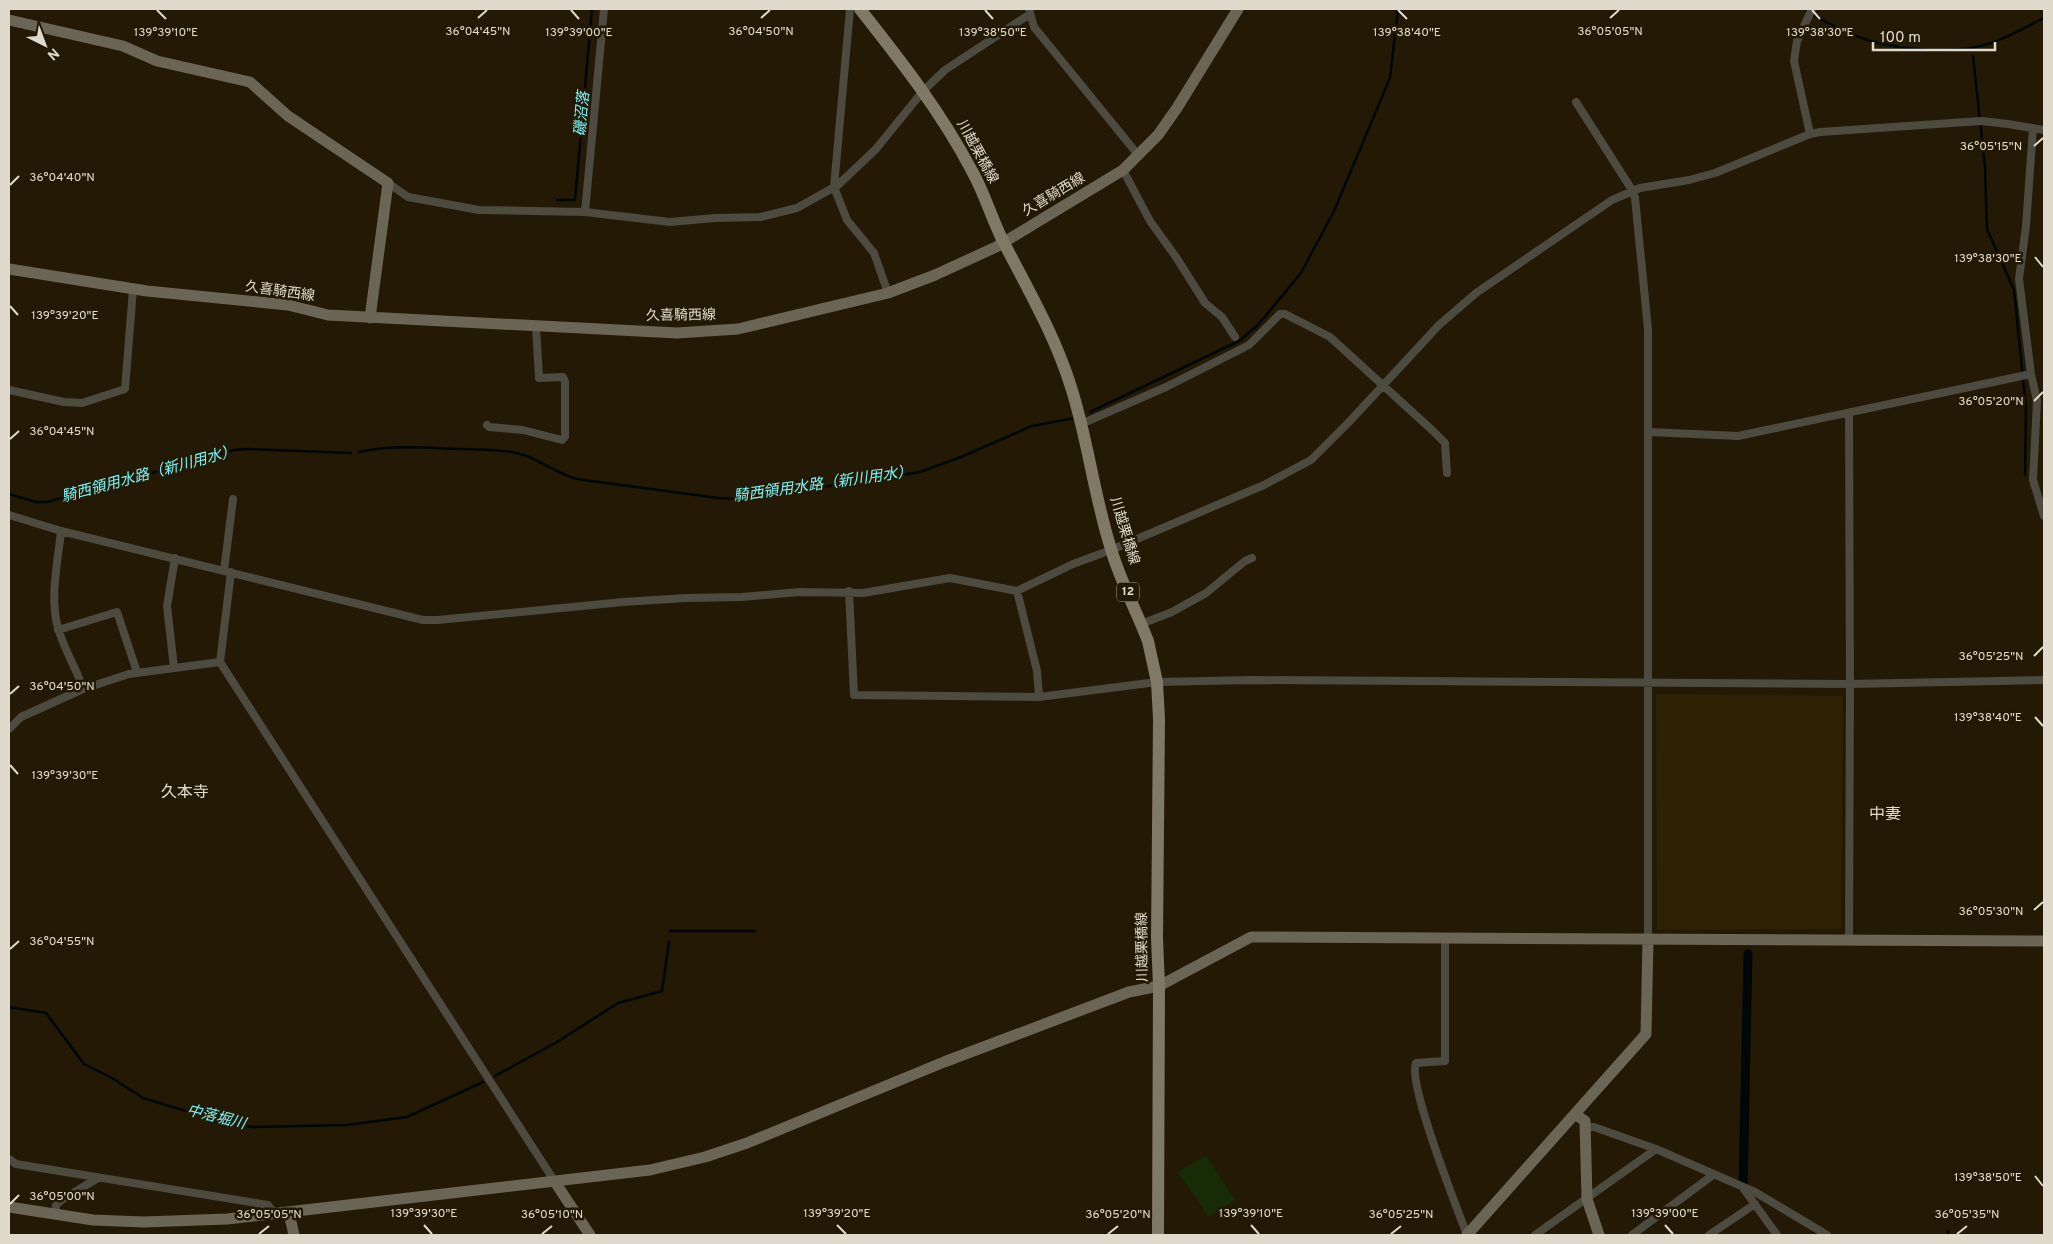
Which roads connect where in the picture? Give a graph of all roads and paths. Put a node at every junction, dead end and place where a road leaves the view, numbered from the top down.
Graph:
1 (604, 9) edge
2 (850, 9) edge
3 (860, 9) edge
4 (1238, 9) edge
5 (1812, 9) edge
6 (1029, 12) edge
7 (9, 20) edge
8 (923, 91) junction
9 (1576, 102) dead end
10 (2033, 128) junction
11 (2044, 130) edge
12 (1810, 134) junction
13 (1140, 156) junction
14 (1123, 170) junction
15 (388, 183) junction
16 (834, 187) junction
17 (1632, 190) junction
18 (585, 212) junction
19 (1004, 243) junction
20 (9, 269) edge
21 (133, 289) junction
22 (888, 293) junction
23 (370, 318) junction
24 (536, 327) junction
25 (1235, 337) dead end
26 (2031, 374) junction
27 (1382, 385) junction
28 (9, 390) edge
29 (1849, 414) junction
30 (487, 424) dead end
31 (1082, 424) junction
32 (1649, 432) junction
33 (1447, 473) dead end
34 (233, 499) dead end
35 (9, 516) edge
36 (2044, 516) edge
37 (61, 531) junction
38 (1111, 550) junction
39 (175, 558) junction
40 (1252, 558) dead end
41 (228, 572) junction
42 (849, 591) junction
43 (1017, 592) junction
44 (1141, 624) junction
45 (58, 630) junction
46 (220, 662) junction
47 (174, 668) junction
48 (137, 672) junction
49 (2044, 680) edge
50 (1157, 682) junction
51 (1649, 683) junction
52 (1850, 684) junction
53 (83, 689) junction
54 (1039, 697) junction
55 (9, 729) edge
56 (1445, 937) junction
57 (1648, 939) junction
58 (1849, 940) junction
59 (2044, 941) edge
60 (1159, 986) junction
61 (1576, 1115) junction
62 (1586, 1127) junction
63 (1656, 1149) junction
64 (9, 1159) edge
65 (1713, 1175) junction
66 (98, 1178) junction
67 (555, 1182) junction
68 (1743, 1188) junction
69 (1587, 1199) junction
70 (1755, 1204) junction
71 (9, 1207) edge
72 (289, 1213) junction
73 (274, 1214) junction
74 (55, 1215) junction
75 (294, 1235) edge
76 (590, 1235) edge
77 (1158, 1235) edge
78 (1467, 1235) edge
79 (1536, 1235) edge
80 (1599, 1235) edge
81 (1632, 1235) edge
82 (1709, 1235) edge
83 (1776, 1235) edge
84 (1827, 1235) edge

1 - 18 street
2 - 16 street
3 - 8 main road, 川越栗橋線 / 12
4 - 13 street, 久喜騎西線
5 - 12 street
6 - 8 street
6 - 13 street
7 - 15 street
8 - 16 street
8 - 19 main road, 川越栗橋線 / 12
9 - 17 street
10 - 11 street
10 - 12 street
10 - 26 street
12 - 17 street
13 - 14 street, 久喜騎西線
14 - 19 street, 久喜騎西線
14 - 25 street
15 - 18 street
15 - 23 street
16 - 18 street
16 - 22 street
17 - 27 street
17 - 32 street
19 - 22 street, 久喜騎西線
19 - 31 main road, 川越栗橋線 / 12
20 - 21 street, 久喜騎西線
21 - 23 street, 久喜騎西線
21 - 28 street
22 - 24 street, 久喜騎西線
23 - 24 street, 久喜騎西線
24 - 30 street
26 - 29 street
26 - 36 street
27 - 31 street
27 - 33 street
27 - 38 street
29 - 32 street
29 - 52 street
31 - 38 main road, 川越栗橋線 / 12
32 - 51 street
34 - 41 street
35 - 37 street
37 - 39 street
37 - 45 street
38 - 43 street
38 - 44 main road, 川越栗橋線 / 12
39 - 41 street
39 - 47 street
40 - 44 street
41 - 42 street
41 - 46 street
42 - 43 street
42 - 54 street
43 - 54 street
44 - 50 main road, 川越栗橋線 / 12
45 - 48 street
45 - 53 street
46 - 47 street
46 - 67 street
47 - 48 street
48 - 53 street
49 - 52 street
50 - 51 street
50 - 54 street
50 - 60 main road, 川越栗橋線 / 12
51 - 52 street
51 - 57 street
52 - 58 street
53 - 55 street
56 - 57 street
56 - 60 street
56 - 78 street
57 - 58 street
57 - 61 street
58 - 59 street
60 - 67 street
60 - 77 main road, 川越栗橋線 / 12
61 - 62 street
61 - 78 street
62 - 63 street
62 - 69 street
63 - 65 street
63 - 69 street
64 - 66 street
65 - 68 street
65 - 81 street
66 - 73 street
66 - 74 street
67 - 72 street
67 - 76 street
68 - 70 street
68 - 84 street
69 - 79 street
69 - 80 street
70 - 82 street
70 - 83 street
71 - 74 street
72 - 73 street
72 - 75 street
73 - 74 street

